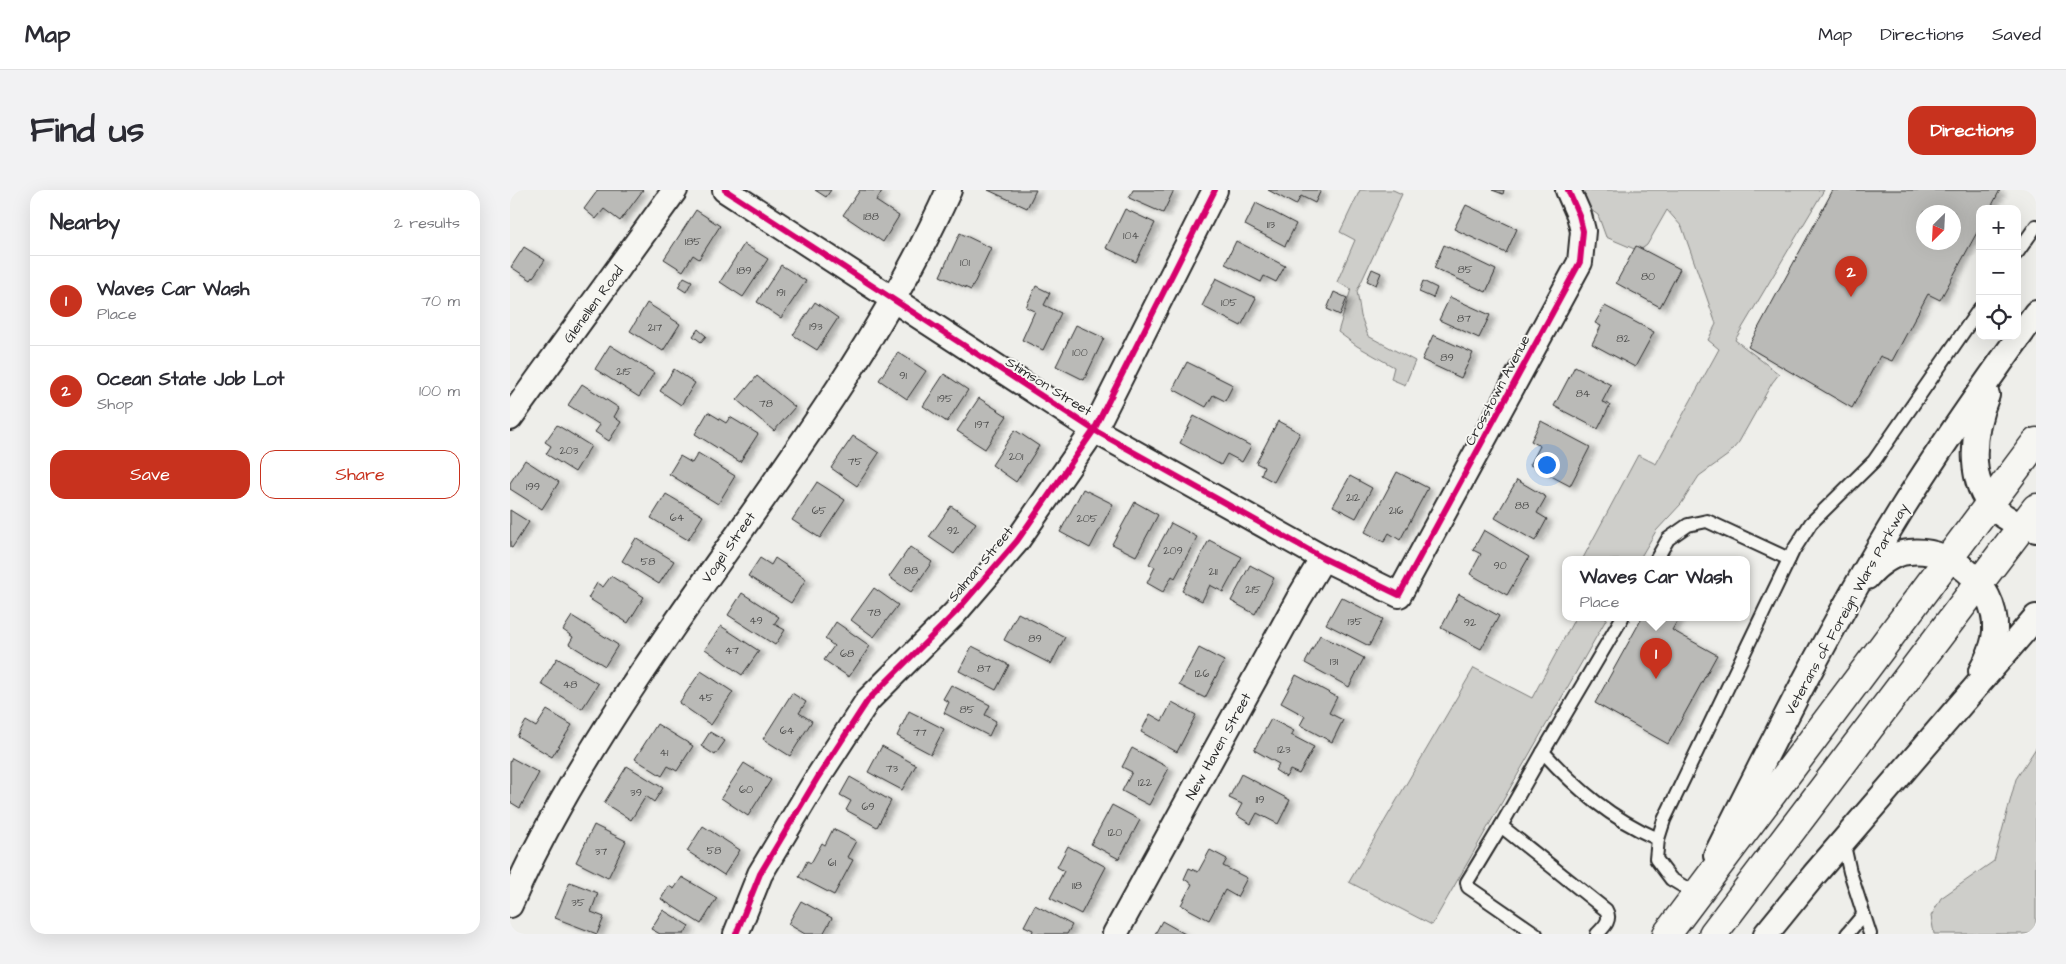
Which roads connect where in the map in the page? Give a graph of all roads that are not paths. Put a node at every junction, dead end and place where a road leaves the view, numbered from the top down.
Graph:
1 (675, 190) edge
2 (726, 190) edge
3 (949, 190) edge
4 (1215, 190) edge
5 (1568, 190) edge
6 (2036, 226) edge
7 (2019, 250) edge
8 (893, 299) junction
9 (2036, 313) edge
10 (1976, 314) edge
11 (1998, 368) junction
12 (510, 418) edge
13 (1094, 430) junction
14 (2036, 442) edge
15 (1990, 503) junction
16 (2031, 521) edge
17 (1658, 556) edge
18 (1323, 558) junction
19 (1789, 558) junction
20 (1948, 559) junction
21 (1980, 582) junction
22 (1399, 595) joint
23 (1848, 599) junction
24 (2036, 617) edge
25 (1752, 620) edge
26 (1620, 621) edge
27 (1969, 694) junction
28 (1542, 752) junction
29 (1500, 826) junction
30 (1658, 839) junction
31 (1843, 841) junction
32 (1696, 894) junction
33 (510, 906) edge
34 (1862, 915) junction
35 (736, 934) edge
36 (1115, 934) edge
37 (1536, 934) edge
38 (1598, 934) edge
39 (1667, 934) edge
40 (1713, 934) edge
41 (1766, 934) edge
42 (1847, 934) edge
43 (1870, 934) edge

1 - 12 street, Glenellen Road
2 - 8 street, Stimson Street
3 - 8 street, Vogel Street
4 - 13 street, Salman Street
5 - 22 street, Crosstown Avenue
6 - 7 lane
8 - 13 street, Stimson Street
8 - 33 street, Vogel Street
9 - 11 street, Veterans of Foreign Wars Parkway
10 - 19 lane
11 - 15 street
11 - 23 street, Veterans of Foreign Wars Parkway
13 - 18 street, Stimson Street
13 - 35 street, Salman Street
14 - 15 highway, Veterans of Foreign Wars Parkway
15 - 16 street
15 - 20 highway, Veterans of Foreign Wars Parkway
16 - 21 highway
17 - 19 lane
18 - 22 street, Stimson Street
18 - 36 street, New Haven Street
19 - 25 lane
20 - 21 street
20 - 23 street
20 - 32 highway, Veterans of Foreign Wars Parkway
21 - 27 street
21 - 40 highway
23 - 32 street, Veterans of Foreign Wars Parkway
24 - 27 street
25 - 30 lane
26 - 28 lane
27 - 31 street
28 - 29 lane
28 - 30 lane
29 - 37 lane
29 - 38 lane
30 - 32 lane
31 - 34 lane
31 - 41 street
32 - 39 highway, Veterans of Foreign Wars Parkway
34 - 42 lane
34 - 43 lane

